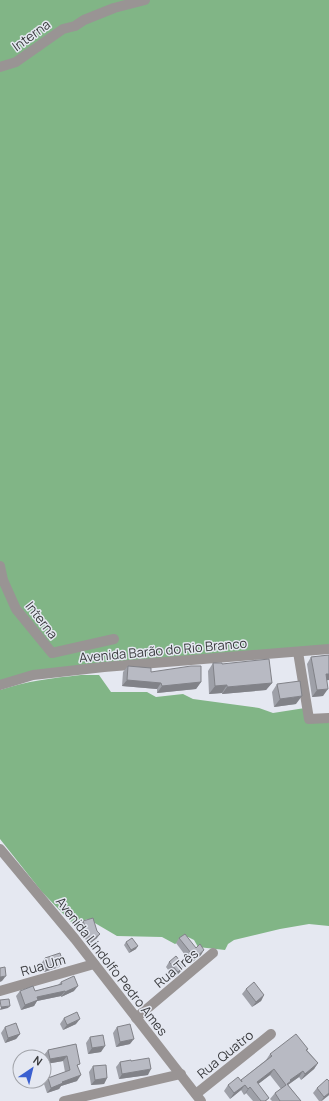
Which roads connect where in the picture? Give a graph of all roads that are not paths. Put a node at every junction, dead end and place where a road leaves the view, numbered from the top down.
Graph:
1 (145, 0) edge
2 (0, 67) edge
3 (0, 566) edge
4 (114, 639) dead end
5 (329, 649) edge
6 (298, 652) junction
7 (0, 684) edge
8 (329, 718) edge
9 (0, 849) edge
10 (213, 953) dead end
11 (94, 964) junction
12 (0, 991) edge
13 (136, 1018) junction
14 (271, 1034) dead end
15 (181, 1074) junction
16 (199, 1098) edge
17 (64, 1101) edge

1 - 2 street, Interna
3 - 4 street, Interna
5 - 6 street, Avenida Barão do Rio Branco
6 - 7 street, Avenida Barão do Rio Branco
6 - 8 street
9 - 11 street, Avenida Lindolfo Pedro Ames
10 - 13 street, Rua Três
11 - 12 street, Rua Um
11 - 13 street, Avenida Lindolfo Pedro Ames
13 - 15 street, Avenida Lindolfo Pedro Ames
14 - 16 street, Rua Quatro
15 - 16 street, Avenida Lindolfo Pedro Ames
15 - 17 street

